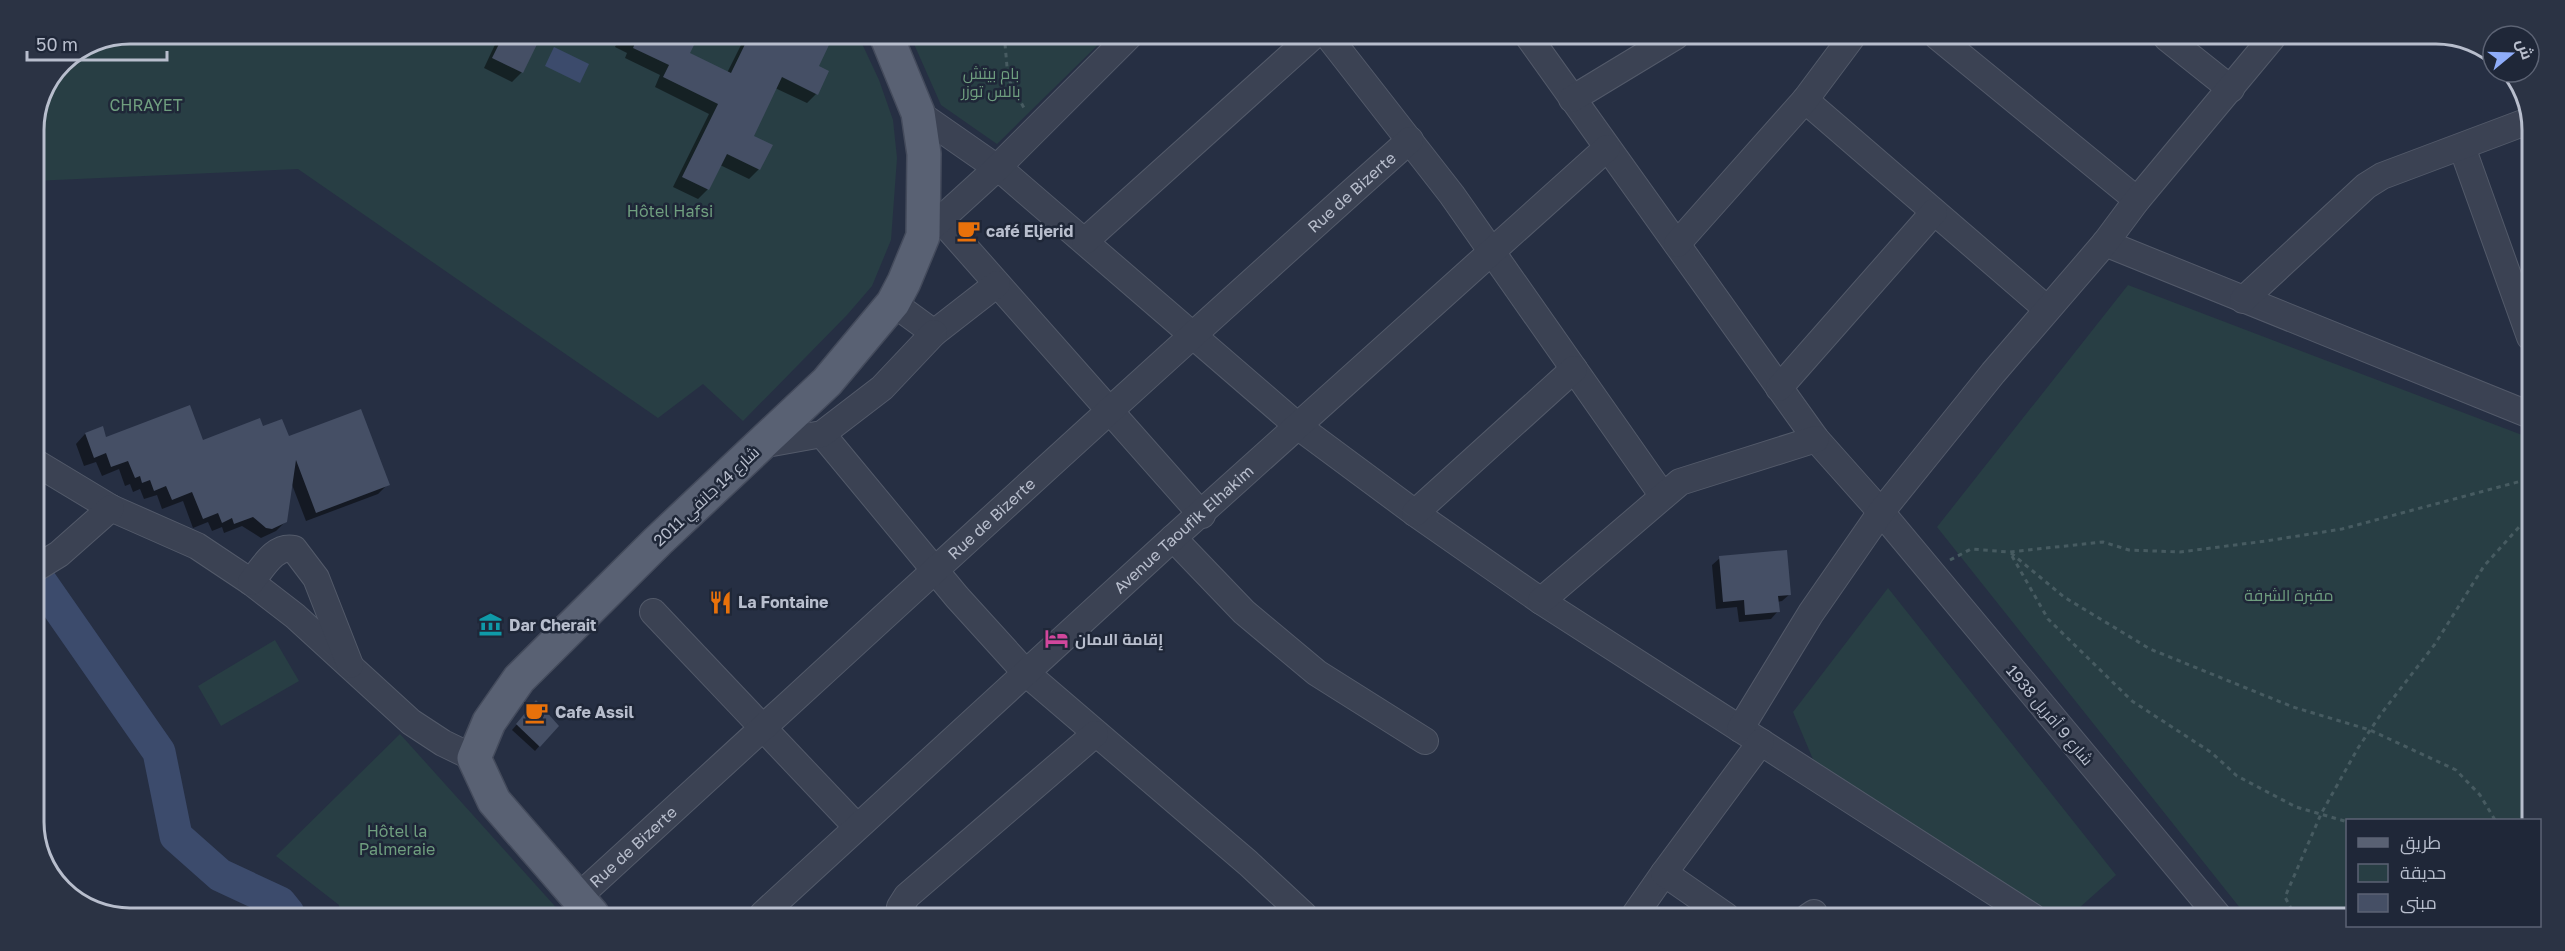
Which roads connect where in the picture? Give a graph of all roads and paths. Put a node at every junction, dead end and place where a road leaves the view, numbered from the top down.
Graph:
1 (889, 43) edge
2 (1122, 43) edge
3 (1305, 43) edge
4 (1333, 43) edge
5 (1533, 43) edge
6 (1848, 43) edge
7 (1945, 43) edge
8 (2173, 43) edge
9 (2268, 43) edge
10 (1005, 44) dead end
11 (1647, 44) edge
12 (2230, 89) junction
13 (1572, 99) junction
14 (1805, 100) junction
15 (1031, 101) dead end
16 (918, 113) junction
17 (2521, 124) edge
18 (1410, 141) junction
19 (2462, 147) junction
20 (1607, 148) junction
21 (996, 169) junction
22 (2137, 200) junction
23 (1934, 212) junction
24 (932, 228) junction
25 (1085, 241) junction
26 (2105, 243) junction
27 (1677, 244) junction
28 (1492, 253) junction
29 (997, 284) junction
30 (2243, 300) junction
31 (892, 303) junction
32 (2047, 309) junction
33 (2521, 313) edge
34 (934, 333) junction
35 (1193, 337) junction
36 (1574, 369) junction
37 (1779, 388) junction
38 (1109, 409) junction
39 (2521, 412) edge
40 (1299, 428) junction
41 (822, 434) junction
42 (1816, 439) junction
43 (761, 445) junction
44 (43, 467) edge
45 (2522, 481) edge
46 (1663, 496) junction
47 (111, 508) junction
48 (1881, 512) junction
49 (1415, 513) junction
50 (1202, 514) junction
51 (2522, 524) edge
52 (1173, 538) junction
53 (2009, 552) junction
54 (44, 563) edge
55 (934, 571) junction
56 (1930, 571) junction
57 (251, 582) junction
58 (1541, 601) junction
59 (653, 612) dead end
60 (351, 667) junction
61 (1026, 673) junction
62 (763, 729) junction
63 (2370, 730) junction
64 (1095, 734) junction
65 (1751, 736) junction
66 (1425, 741) dead end
67 (474, 758) junction
68 (2321, 814) junction
69 (2494, 819) edge
70 (2346, 821) edge
71 (856, 826) junction
72 (1664, 873) junction
73 (584, 906) edge
74 (769, 908) edge
75 (900, 908) edge
76 (1290, 908) edge
77 (1640, 908) edge
78 (1714, 908) edge
79 (2019, 908) edge
80 (2208, 908) edge
81 (2291, 908) edge

1 - 16 main road, شارع 14 جانفي 2011
2 - 21 street
3 - 25 street
4 - 18 street
5 - 13 street, شارع 9 أفريل 1938
6 - 14 street
7 - 22 street
8 - 12 street
9 - 12 street
10 - 15 path
11 - 13 street
12 - 22 street
13 - 20 street, شارع 9 أفريل 1938
14 - 23 street
14 - 27 street
16 - 21 street
16 - 24 main road, شارع 14 جانفي 2011
17 - 19 street
18 - 28 street
18 - 35 street, Rue de Bizerte
19 - 30 street
19 - 33 street
20 - 27 street, شارع 9 أفريل 1938
20 - 28 street, Avenue Taoufik Elhakim
21 - 24 street
21 - 25 street
22 - 26 street
23 - 32 street
23 - 37 street
24 - 29 street
24 - 31 main road, شارع 14 جانفي 2011
25 - 35 street
26 - 30 street
26 - 32 street
27 - 37 street, شارع 9 أفريل 1938
28 - 36 street
28 - 40 street, Avenue Taoufik Elhakim
29 - 34 street
29 - 38 street
30 - 39 street
31 - 34 street
31 - 43 main road, شارع 14 جانفي 2011
32 - 48 street
34 - 41 street
35 - 38 street, Rue de Bizerte
35 - 40 street
36 - 46 street
36 - 49 street
37 - 42 street, شارع 9 أفريل 1938
38 - 50 street
38 - 55 street, Rue de Bizerte
40 - 49 street
40 - 50 street, Avenue Taoufik Elhakim
41 - 43 street
41 - 55 street
42 - 46 street
42 - 48 street, شارع 9 أفريل 1938
43 - 67 main road, شارع 14 جانفي 2011
44 - 47 street
45 - 53 path
46 - 58 street
47 - 54 street
47 - 57 street
48 - 56 street, شارع 9 أفريل 1938
48 - 65 street
49 - 58 street
50 - 52 street, Avenue Taoufik Elhakim
51 - 63 path
52 - 61 street, Avenue Taoufik Elhakim
52 - 66 street
53 - 56 path
53 - 63 path
53 - 68 path
55 - 61 street
55 - 62 street, Rue de Bizerte
56 - 80 street, شارع 9 أفريل 1938
57 - 60 street
57 - 60 street
58 - 65 street
59 - 62 street
60 - 67 street
61 - 64 street
61 - 71 street, Avenue Taoufik Elhakim
62 - 71 street
62 - 73 street, Rue de Bizerte
63 - 68 path
63 - 69 path
64 - 75 street
64 - 76 street
65 - 72 street
65 - 79 street
67 - 73 main road
68 - 70 path
68 - 81 path
71 - 74 street, Avenue Taoufik Elhakim
72 - 77 street
72 - 78 street

